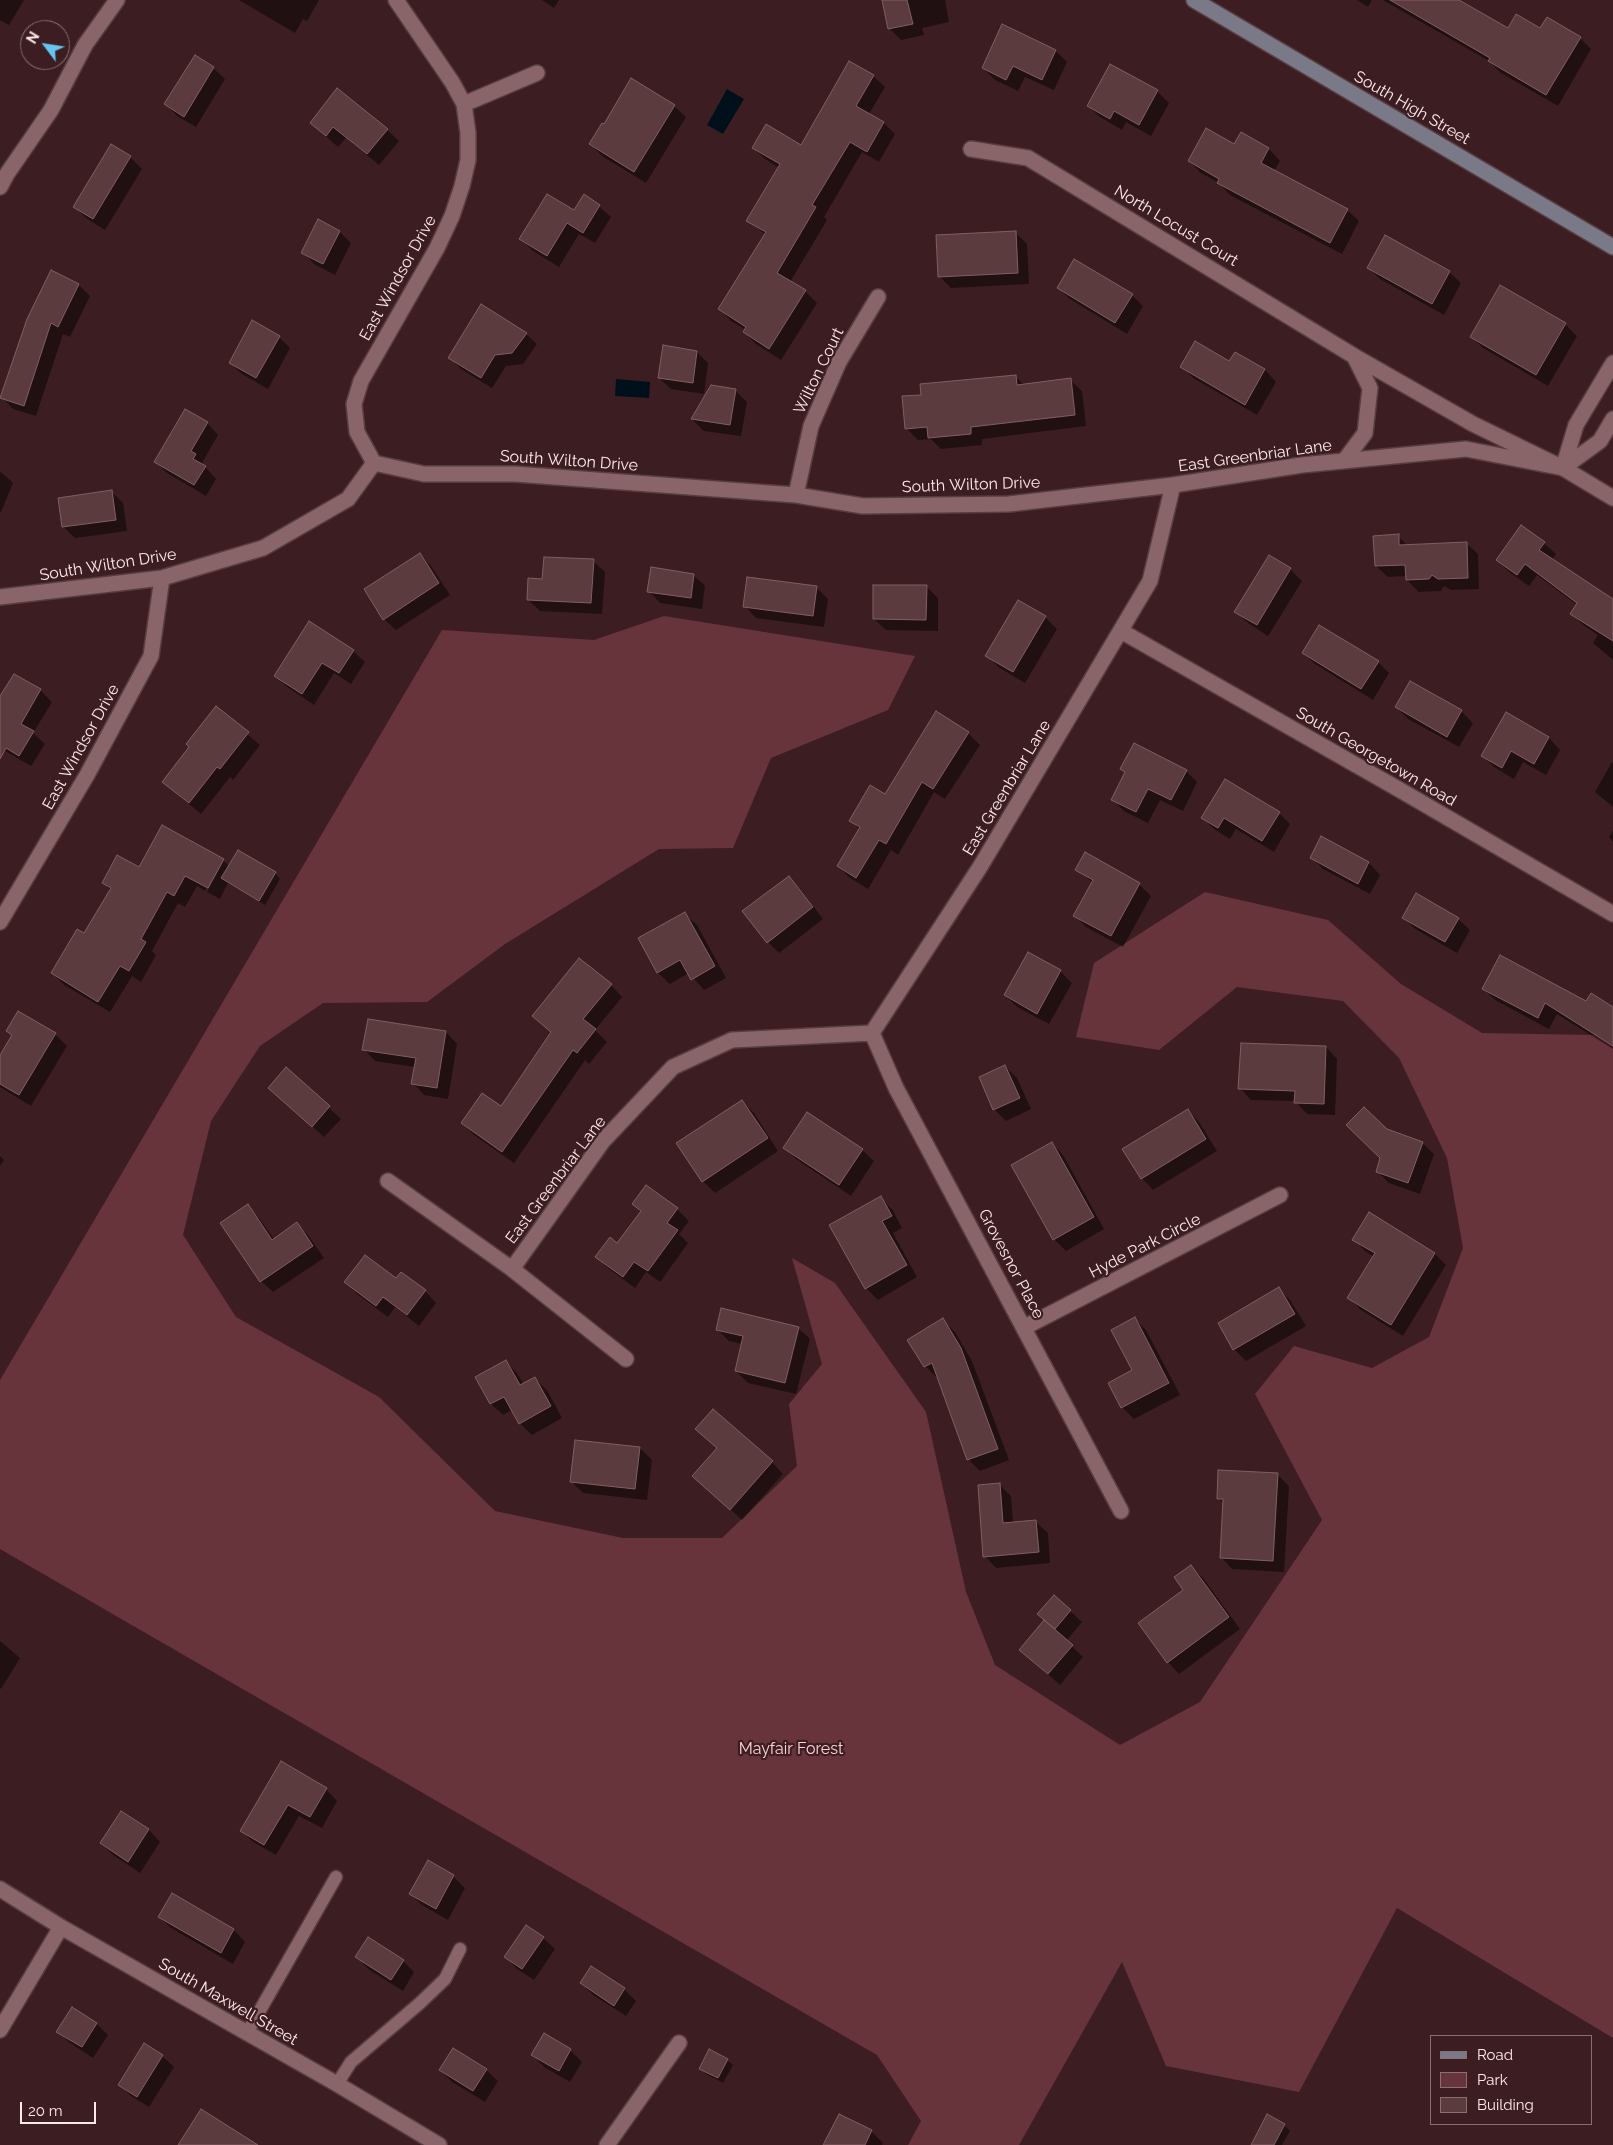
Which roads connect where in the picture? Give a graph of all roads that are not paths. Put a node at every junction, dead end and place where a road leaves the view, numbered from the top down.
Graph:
1 (117, 0) edge
2 (396, 0) edge
3 (1194, 0) edge
4 (537, 73) dead end
5 (464, 104) junction
6 (971, 149) dead end
7 (0, 187) edge
8 (1613, 247) edge
9 (878, 297) dead end
10 (1354, 356) junction
11 (1613, 363) edge
12 (1613, 419) edge
13 (1344, 461) junction
14 (374, 463) junction
15 (1563, 468) junction
16 (1173, 485) junction
17 (796, 495) junction
18 (1613, 498) edge
19 (162, 578) junction
20 (0, 597) edge
21 (1121, 631) junction
22 (1613, 914) edge
23 (0, 922) edge
24 (872, 1033) junction
25 (388, 1181) dead end
26 (1280, 1195) dead end
27 (512, 1270) junction
28 (1025, 1327) junction
29 (626, 1358) dead end
30 (1121, 1511) dead end
31 (336, 1877) dead end
32 (0, 1889) edge
33 (61, 1927) junction
34 (460, 1949) dead end
35 (0, 2030) edge
36 (247, 2033) junction
37 (680, 2044) dead end
38 (337, 2084) junction
39 (439, 2145) edge
40 (607, 2145) edge

1 - 7 street
2 - 5 street, East Windsor Drive
3 - 8 street, South High Street
4 - 5 street
5 - 14 street, East Windsor Drive
6 - 10 street, North Locust Court
9 - 17 street, Wilton Court
10 - 13 street
10 - 15 street, North Locust Court
11 - 15 street
12 - 15 street
13 - 15 street, East Greenbriar Lane
13 - 16 street, East Greenbriar Lane
14 - 17 street, South Wilton Drive
14 - 19 street, South Wilton Drive
15 - 18 street
16 - 17 street, South Wilton Drive
16 - 21 street, East Greenbriar Lane
19 - 20 street, South Wilton Drive
19 - 23 street, East Windsor Drive
21 - 22 street, South Georgetown Road
21 - 24 street, East Greenbriar Lane
24 - 27 street, East Greenbriar Lane
24 - 28 street, Grovesnor Place
25 - 27 street
26 - 28 street, Hyde Park Circle
27 - 29 street
28 - 30 street, Grovesnor Place
31 - 36 lane
32 - 33 street, South Maxwell Street
33 - 35 street
33 - 36 street, South Maxwell Street
34 - 38 lane
36 - 38 street, South Maxwell Street
37 - 40 street
38 - 39 street, South Maxwell Street

